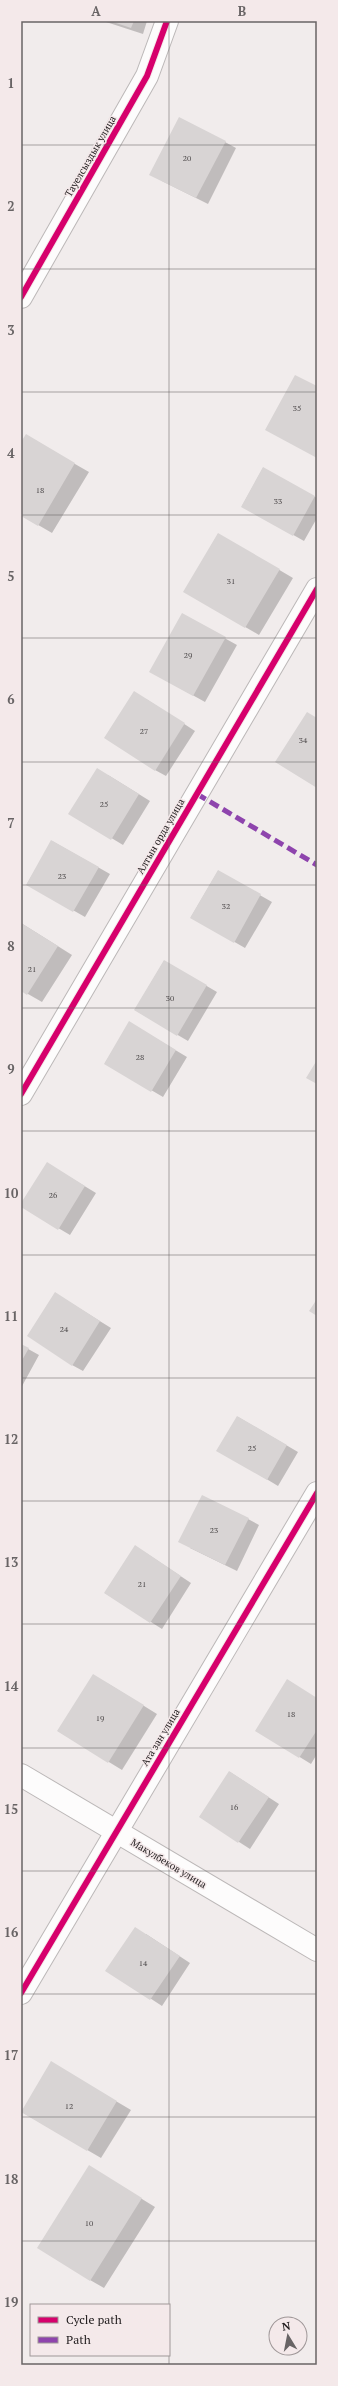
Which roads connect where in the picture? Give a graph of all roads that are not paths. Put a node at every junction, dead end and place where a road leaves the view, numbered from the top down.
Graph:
1 (167, 21) edge
2 (21, 297) edge
3 (317, 589) edge
4 (21, 1094) edge
5 (317, 1492) edge
6 (21, 1776) edge
7 (116, 1832) junction
8 (317, 1950) edge
9 (21, 1993) edge

1 - 2 street, Тауелсыздык улица
3 - 4 street, Алтын орда улица
5 - 7 street, Ата зан улица
6 - 7 street, Макулбеков улица
7 - 8 street, Макулбеков улица
7 - 9 street, Ата зан улица

